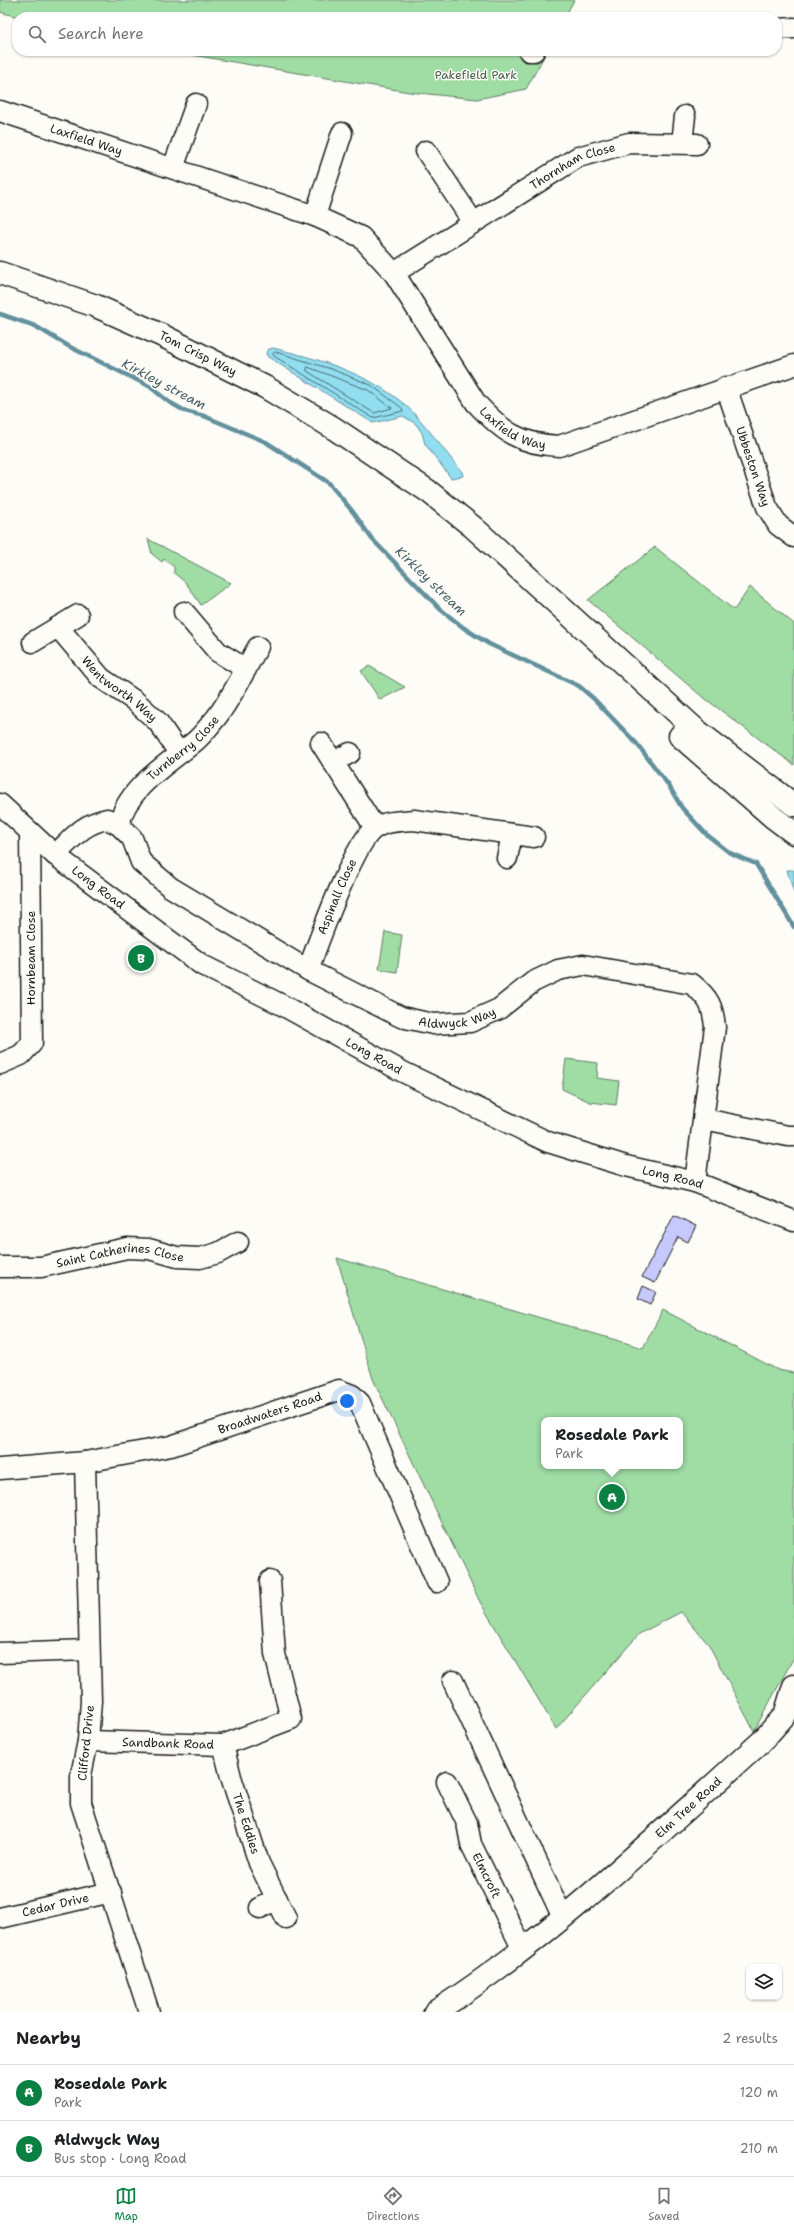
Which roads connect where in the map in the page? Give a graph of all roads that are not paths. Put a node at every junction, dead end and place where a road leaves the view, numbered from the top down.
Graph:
1 (794, 28) edge
2 (782, 29) edge
3 (196, 104) dead end
4 (0, 111) edge
5 (685, 116) dead end
6 (342, 133) dead end
7 (426, 151) dead end
8 (173, 168) junction
9 (315, 216) junction
10 (473, 222) junction
11 (0, 273) edge
12 (394, 273) junction
13 (794, 365) edge
14 (726, 388) junction
15 (382, 462) junction
16 (794, 537) edge
17 (184, 612) dead end
18 (78, 615) dead end
19 (58, 627) junction
20 (33, 642) dead end
21 (258, 647) dead end
22 (246, 669) junction
23 (321, 743) dead end
24 (179, 753) junction
25 (0, 804) edge
26 (794, 805) edge
27 (119, 826) junction
28 (375, 828) junction
29 (30, 833) junction
30 (794, 833) edge
31 (512, 835) junction
32 (534, 837) dead end
33 (55, 855) junction
34 (507, 858) dead end
35 (308, 970) junction
36 (0, 1064) edge
37 (704, 1119) junction
38 (794, 1136) edge
39 (695, 1182) junction
40 (794, 1221) edge
41 (238, 1242) dead end
42 (0, 1268) edge
43 (85, 1462) junction
44 (0, 1469) edge
45 (428, 1573) dead end
46 (270, 1581) dead end
47 (89, 1650) junction
48 (0, 1653) edge
49 (453, 1681) dead end
50 (794, 1686) edge
51 (789, 1718) edge
52 (88, 1741) junction
53 (224, 1744) junction
54 (452, 1794) dead end
55 (111, 1892) junction
56 (564, 1916) junction
57 (0, 1918) edge
58 (286, 1918) dead end
59 (523, 1950) junction
60 (149, 2012) edge
61 (436, 2012) edge

1 - 2 street
3 - 8 street
4 - 8 street, Laxfield Way
5 - 10 street, Thornham Close
6 - 9 street
7 - 10 street
8 - 9 street, Laxfield Way
9 - 12 street, Laxfield Way
10 - 12 street, Thornham Close
11 - 15 highway, Tom Crisp Way
12 - 14 street, Laxfield Way
13 - 14 street, Laxfield Way
14 - 16 street, Ubbeston Way
15 - 26 highway
15 - 30 highway
17 - 22 street
18 - 19 street
19 - 20 street
19 - 24 street, Wentworth Way
21 - 22 street, Turnberry Close
22 - 24 street, Turnberry Close
23 - 28 street
24 - 27 street, Turnberry Close
25 - 29 street, Long Road
27 - 33 street, Aldwyck Way
27 - 35 street, Aldwyck Way
28 - 31 street
28 - 35 street, Aspinall Close
29 - 33 street, Long Road
29 - 36 street, Hornbeam Close
31 - 32 street
31 - 34 street
33 - 39 street, Long Road
35 - 37 street, Aldwyck Way
37 - 38 street
37 - 39 street, Aldwyck Way
39 - 40 street, Long Road
41 - 42 street, Saint Catherines Close
43 - 44 street, Broadwaters Road
43 - 45 street, Broadwaters Road
43 - 47 street, Clifford Drive
46 - 53 street, Sandbank Road
47 - 48 street
47 - 52 street, Clifford Drive
49 - 56 street
50 - 51 highway, Elm Tree Road
51 - 56 highway, Elm Tree Road
52 - 53 street, Sandbank Road
52 - 55 street, Clifford Drive
53 - 58 street, The Eddies
54 - 59 street, Elmcroft
55 - 57 street, Cedar Drive
55 - 60 street, Clifford Drive
56 - 59 highway, Elm Tree Road
59 - 61 highway, Elm Tree Road

